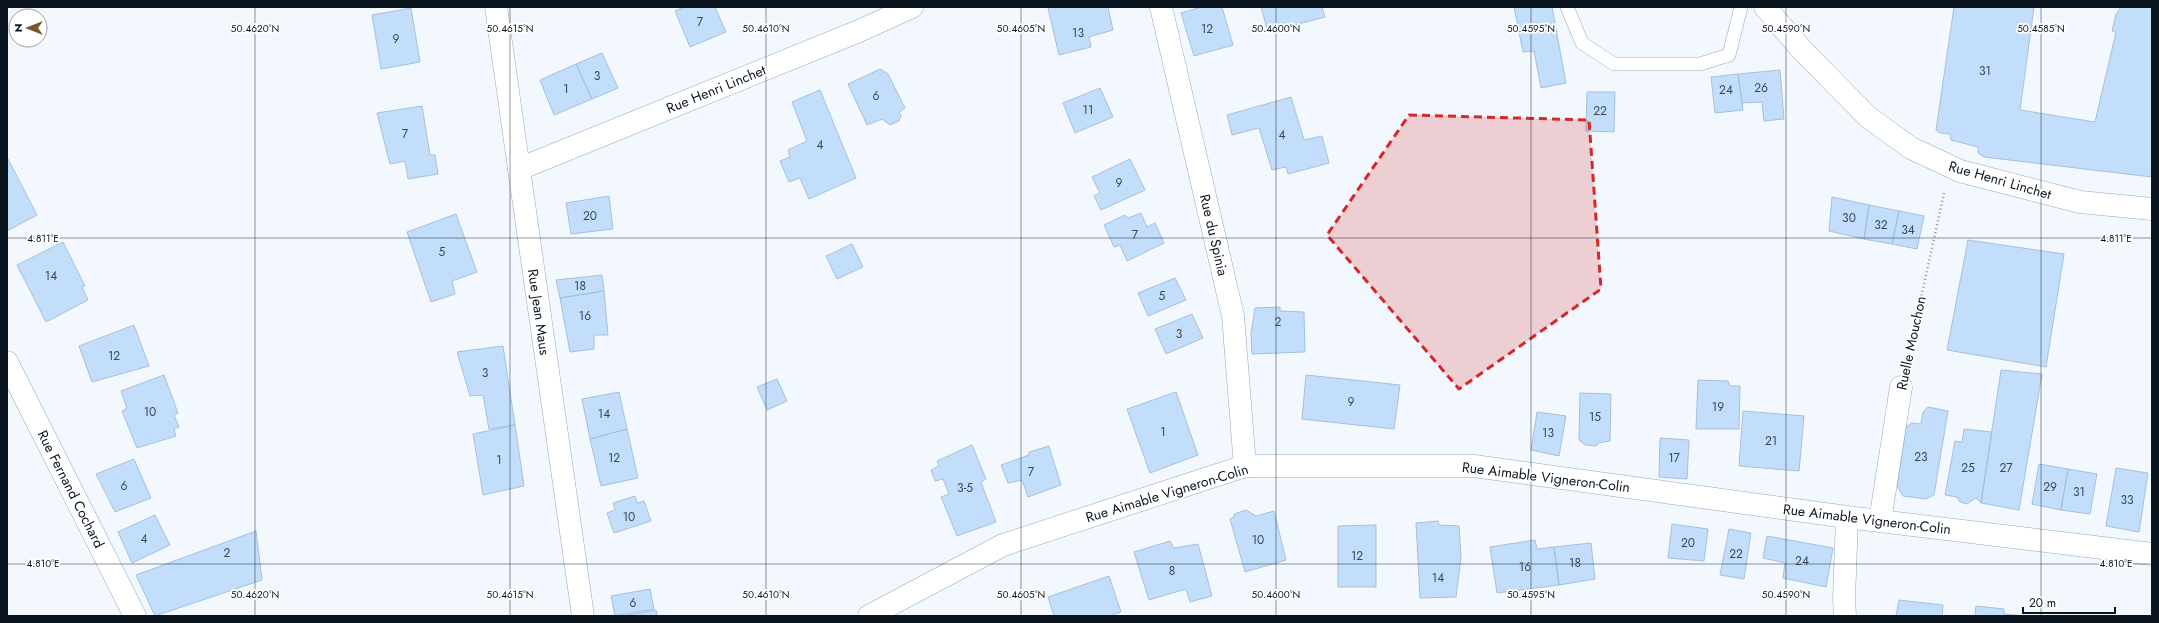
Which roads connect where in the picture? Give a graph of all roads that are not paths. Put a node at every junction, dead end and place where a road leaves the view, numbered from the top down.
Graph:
1 (496, 7) edge
2 (912, 7) edge
3 (1161, 7) edge
4 (1567, 7) edge
5 (1741, 7) edge
6 (1765, 7) edge
7 (519, 169) junction
8 (2152, 209) edge
9 (7, 362) edge
10 (1901, 387) road end
11 (1244, 466) junction
12 (1847, 517) junction
13 (1880, 521) junction
14 (2152, 554) edge
15 (135, 616) edge
16 (583, 616) edge
17 (869, 616) edge
18 (1845, 616) edge

1 - 7 street, Rue Jean Maus
2 - 7 street, Rue Henri Linchet
3 - 11 street, Rue du Spinia
4 - 5 lane
6 - 8 street, Rue Henri Linchet
7 - 16 street, Rue Jean Maus
9 - 15 street, Rue Fernand Cochard
10 - 13 street, Ruelle Mouchon
11 - 12 street, Rue Aimable Vigneron-Colin
11 - 17 street, Rue Aimable Vigneron-Colin
12 - 13 street, Rue Aimable Vigneron-Colin
12 - 18 street
13 - 14 street, Rue Aimable Vigneron-Colin

